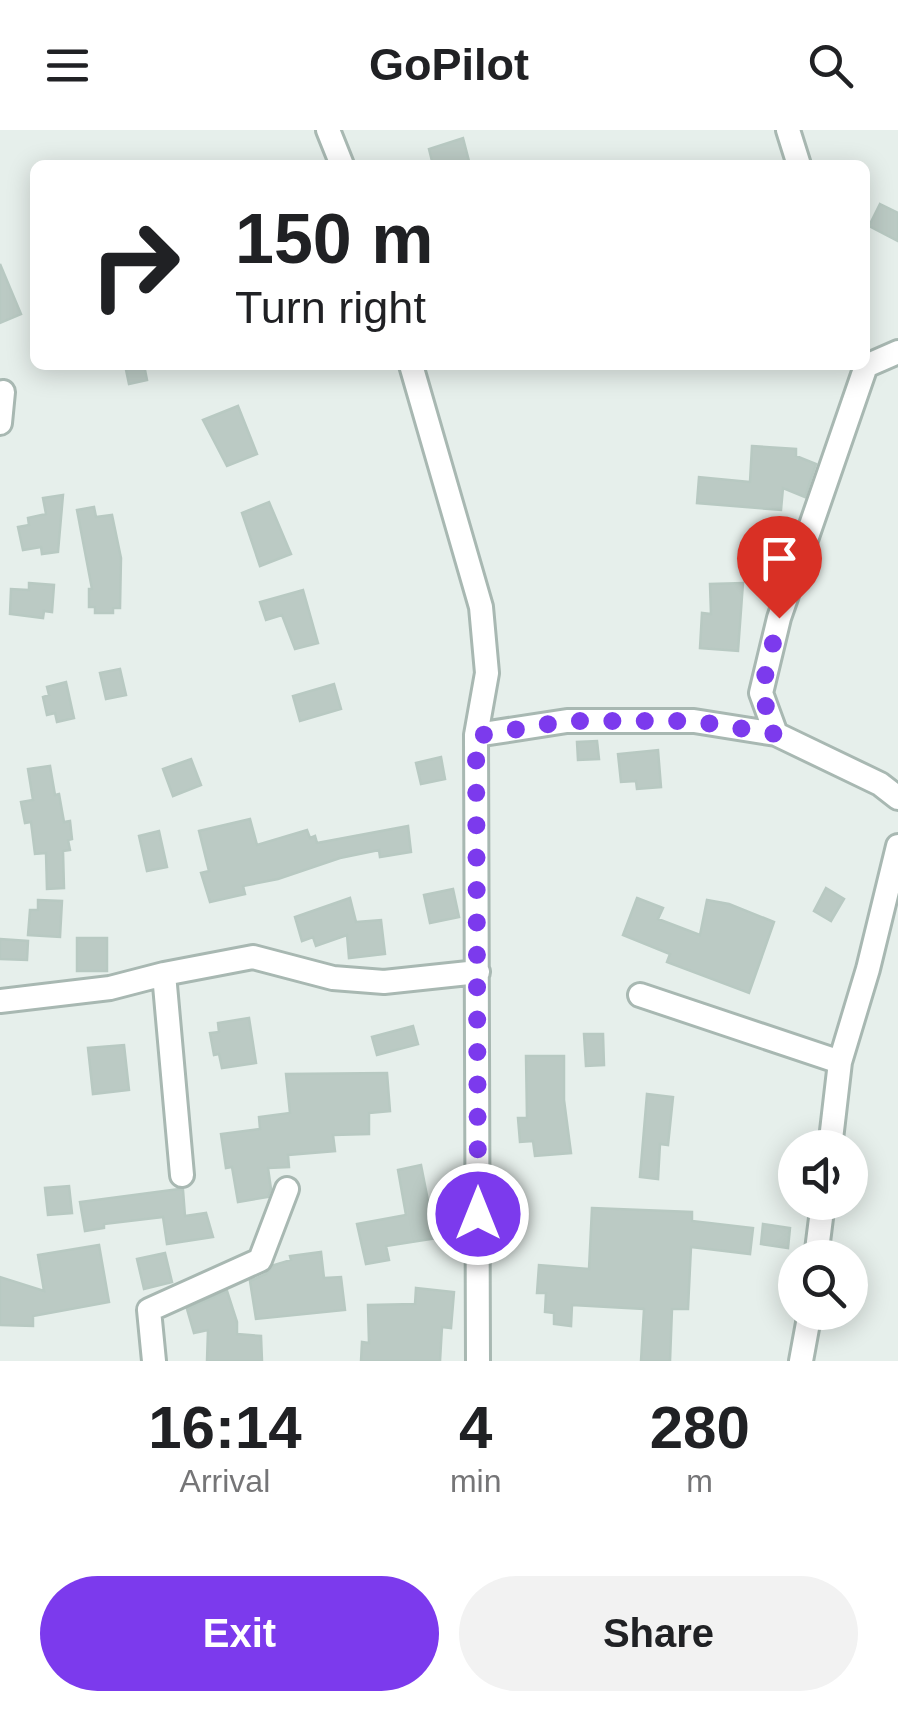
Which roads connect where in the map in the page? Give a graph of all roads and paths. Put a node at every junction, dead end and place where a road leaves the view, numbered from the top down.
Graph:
1 (328, 130) edge
2 (788, 130) edge
3 (340, 160) edge
4 (798, 160) edge
5 (898, 352) edge
6 (870, 360) edge
7 (411, 370) edge
8 (862, 370) edge
9 (3, 392) dead end
10 (0, 423) edge
11 (776, 734) junction
12 (476, 736) junction
13 (898, 798) edge
14 (898, 846) edge
15 (478, 972) junction
16 (164, 974) junction
17 (640, 995) dead end
18 (0, 1001) edge
19 (840, 1062) junction
20 (832, 1130) edge
21 (182, 1175) dead end
22 (287, 1189) dead end
23 (807, 1330) edge
24 (154, 1361) edge
25 (478, 1361) edge
26 (801, 1361) edge

1 - 3 street
2 - 4 street
5 - 6 street
7 - 12 street
8 - 11 street
9 - 10 street
11 - 12 street
11 - 13 street
12 - 15 street
14 - 19 street
15 - 16 street
15 - 25 street
16 - 18 street
16 - 21 street
17 - 19 street
19 - 20 street
22 - 24 street
23 - 26 street

